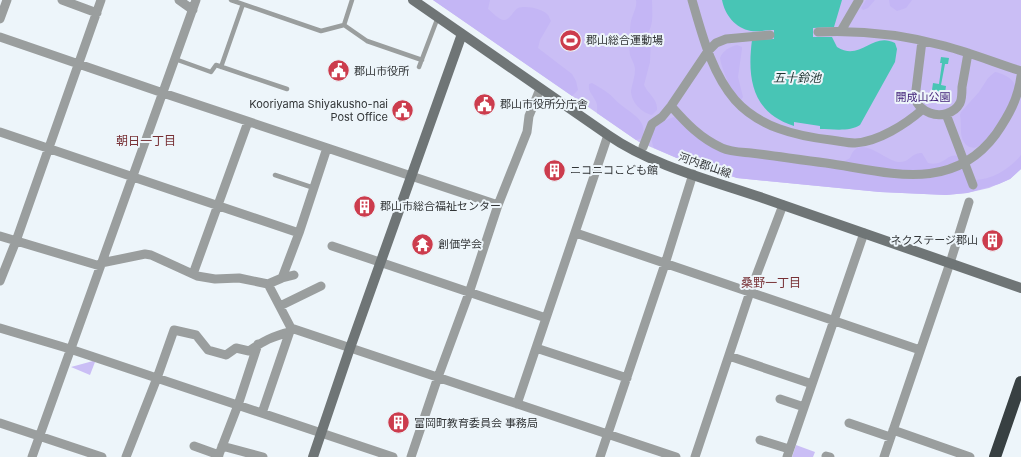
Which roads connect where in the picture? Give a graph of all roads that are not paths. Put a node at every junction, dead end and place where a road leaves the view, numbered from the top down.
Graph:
1 (7, 0) edge
2 (62, 0) edge
3 (101, 0) edge
4 (180, 0) edge
5 (196, 0) edge
6 (231, 0) edge
7 (352, 0) edge
8 (413, 0) edge
9 (692, 0) edge
10 (860, 0) edge
11 (243, 4) junction
12 (192, 10) junction
13 (97, 13) junction
14 (438, 17) junction
15 (0, 19) edge
16 (344, 25) junction
17 (841, 31) junction
18 (818, 32) dead end
19 (462, 34) junction
20 (770, 35) dead end
21 (0, 37) edge
22 (922, 41) junction
23 (708, 52) junction
24 (968, 53) junction
25 (175, 59) junction
26 (422, 60) junction
27 (79, 64) junction
28 (221, 67) junction
29 (419, 67) dead end
30 (1021, 71) edge
31 (1021, 76) edge
32 (287, 89) dead end
33 (540, 89) junction
34 (163, 93) junction
35 (671, 106) junction
36 (922, 109) junction
37 (946, 114) junction
38 (248, 122) junction
39 (0, 132) edge
40 (608, 135) junction
41 (643, 147) dead end
42 (49, 148) junction
43 (327, 148) junction
44 (965, 162) junction
45 (693, 174) junction
46 (275, 175) dead end
47 (132, 177) junction
48 (411, 177) junction
49 (972, 185) dead end
50 (314, 188) junction
51 (969, 202) dead end
52 (218, 205) junction
53 (498, 205) junction
54 (783, 205) junction
55 (299, 233) junction
56 (576, 233) junction
57 (864, 233) junction
58 (0, 236) edge
59 (16, 241) junction
60 (332, 246) dead end
61 (381, 263) junction
62 (950, 263) junction
63 (665, 264) junction
64 (101, 265) junction
65 (193, 274) junction
66 (294, 276) dead end
67 (282, 278) junction
68 (0, 281) edge
69 (268, 284) junction
70 (320, 286) dead end
71 (1021, 288) edge
72 (750, 292) junction
73 (469, 293) junction
74 (280, 306) junction
75 (546, 318) junction
76 (834, 321) junction
77 (0, 328) edge
78 (291, 330) junction
79 (258, 344) junction
80 (350, 348) junction
81 (536, 348) junction
82 (70, 349) junction
83 (920, 350) junction
84 (729, 356) junction
85 (438, 377) junction
86 (157, 378) junction
87 (627, 378) junction
88 (1021, 382) edge
89 (812, 384) junction
90 (780, 399) dead end
91 (517, 404) junction
92 (238, 405) junction
93 (804, 407) junction
94 (262, 413) junction
95 (0, 423) edge
96 (848, 423) dead end
97 (321, 434) junction
98 (892, 434) junction
99 (608, 435) junction
100 (39, 436) junction
101 (760, 440) dead end
102 (194, 446) dead end
103 (220, 452) edge
104 (788, 453) edge
105 (32, 457) edge
106 (102, 457) edge
107 (126, 457) edge
108 (263, 457) edge
109 (314, 457) edge
110 (393, 457) edge
111 (411, 457) edge
112 (600, 457) edge
113 (676, 457) edge
114 (695, 457) edge
115 (884, 457) edge
116 (970, 457) edge
117 (994, 457) edge

1 - 15 street
2 - 13 street
3 - 13 street
4 - 12 street
5 - 12 street
6 - 11 lane
7 - 16 lane
8 - 14 main road, 河内郡山線
9 - 23 street
10 - 17 street
11 - 16 lane
11 - 28 lane
12 - 25 street
13 - 27 street
14 - 19 main road, 河内郡山線
14 - 26 lane
16 - 26 lane
17 - 18 street
17 - 22 street
19 - 33 main road, 河内郡山線
19 - 48 main road
20 - 23 street
21 - 27 street
22 - 24 street
22 - 36 street
23 - 35 street
23 - 36 street
24 - 30 street
24 - 37 street
25 - 28 lane
25 - 34 street
26 - 29 lane
27 - 34 street
27 - 42 street
28 - 32 lane
31 - 44 street
33 - 40 main road, 河内郡山線
33 - 53 street
34 - 38 street
34 - 47 street
35 - 41 street
35 - 44 street
36 - 37 street
37 - 44 street
38 - 43 street
38 - 52 street
39 - 42 street
40 - 45 main road, 河内郡山線
40 - 56 street
42 - 47 street
42 - 59 street
43 - 48 street
43 - 50 street
44 - 49 street
45 - 54 main road, 河内郡山線
45 - 63 street
46 - 50 lane
47 - 52 street
47 - 64 street
48 - 53 street
48 - 61 main road
50 - 55 street
51 - 62 street
52 - 55 street
52 - 65 street
53 - 73 street
54 - 57 main road, 河内郡山線
54 - 72 street
55 - 67 street
56 - 63 street
56 - 75 street
57 - 62 main road, 河内郡山線
57 - 76 street
58 - 59 street
59 - 64 street
59 - 68 street
60 - 61 street
61 - 73 street
61 - 80 main road
62 - 71 main road, 河内郡山線
62 - 83 street
63 - 72 street
63 - 87 street
64 - 65 street
64 - 82 street
65 - 69 street
66 - 67 street
67 - 69 street
69 - 74 street
70 - 74 street
72 - 76 street
72 - 84 street
73 - 75 street
73 - 85 street
74 - 78 street
75 - 81 street
76 - 83 street
76 - 89 street
77 - 82 street
78 - 79 street
78 - 80 street
78 - 94 street
79 - 86 street
79 - 92 street
80 - 85 street
80 - 97 main road
81 - 87 street
81 - 91 street
82 - 86 street
82 - 100 street
83 - 98 street
84 - 89 street
84 - 114 street
85 - 91 street
85 - 111 street
86 - 92 street
86 - 107 street
87 - 99 street
88 - 117 highway
89 - 93 street
90 - 93 street
91 - 99 street
92 - 94 street
92 - 103 street
93 - 104 street
94 - 97 street
95 - 100 street
96 - 98 street
97 - 109 main road
97 - 110 street
98 - 115 street
98 - 116 street
99 - 112 street
99 - 113 street
100 - 105 street
100 - 106 street
101 - 104 street
102 - 103 street
103 - 108 street

